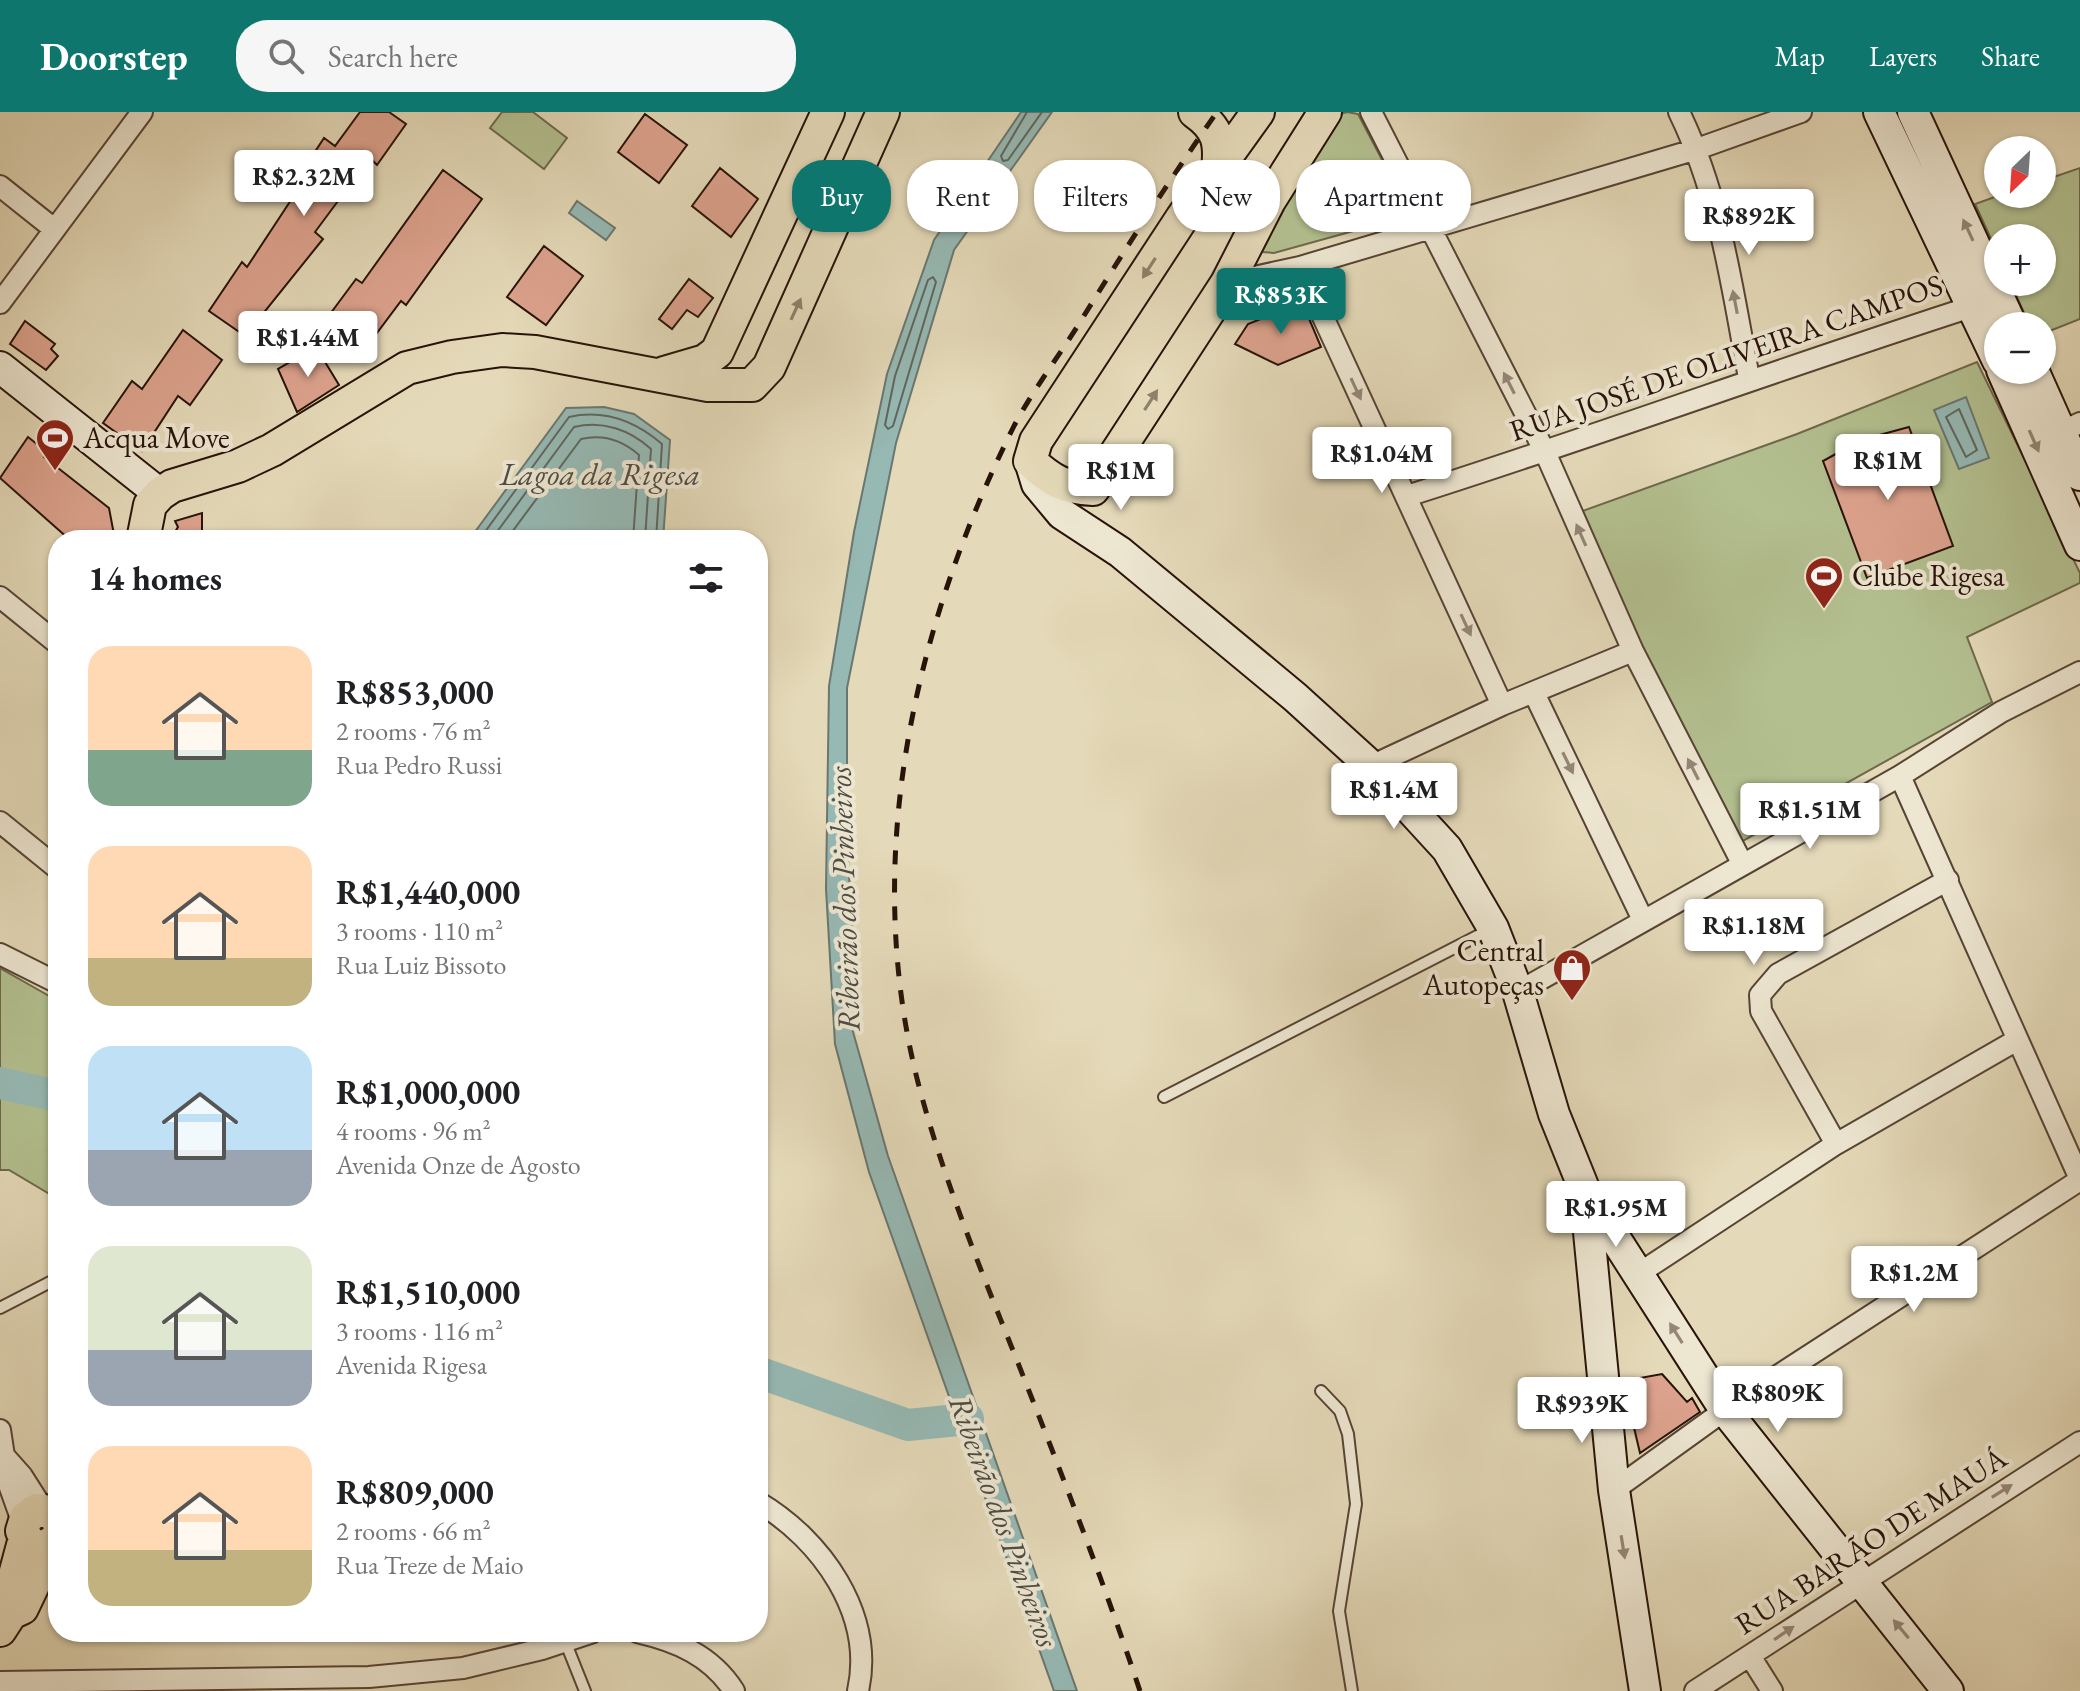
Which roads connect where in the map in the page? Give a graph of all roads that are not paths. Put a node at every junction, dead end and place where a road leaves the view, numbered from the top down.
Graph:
1 (828, 112) edge
2 (883, 112) edge
3 (1195, 112) edge
4 (1258, 112) edge
5 (1325, 112) edge
6 (1371, 112) edge
7 (1679, 112) edge
8 (1801, 112) edge
9 (1879, 112) edge
10 (1913, 112) edge
11 (135, 114) edge
12 (1697, 149) junction
13 (1218, 160) edge
14 (1225, 160) edge
15 (1396, 160) edge
16 (0, 186) edge
17 (1471, 214) edge
18 (54, 229) junction
19 (1173, 232) edge
20 (1411, 232) edge
21 (1433, 232) edge
22 (1300, 267) junction
23 (1227, 283) junction
24 (0, 303) edge
25 (1974, 306) junction
26 (2006, 312) edge
27 (1984, 329) edge
28 (717, 352) junction
29 (0, 367) edge
30 (657, 374) junction
31 (761, 378) junction
32 (1749, 378) junction
33 (2008, 384) edge
34 (2042, 384) edge
35 (2071, 428) edge
36 (1545, 452) junction
37 (1030, 461) junction
38 (2080, 475) edge
39 (1093, 489) junction
40 (160, 494) junction
41 (1407, 496) junction
42 (145, 530) edge
43 (1101, 539) junction
44 (2080, 545) edge
45 (0, 597) edge
46 (48, 636) edge
47 (1633, 651) junction
48 (2080, 672) edge
49 (1534, 693) junction
50 (1502, 705) junction
51 (1371, 766) junction
52 (1900, 776) junction
53 (0, 822) edge
54 (48, 861) edge
55 (1742, 863) junction
56 (1948, 880) junction
57 (1643, 920) junction
58 (1493, 928) junction
59 (0, 954) edge
60 (48, 978) edge
61 (1518, 992) junction
62 (2017, 1040) junction
63 (1164, 1097) dead end
64 (1836, 1144) junction
65 (2080, 1180) edge
66 (1585, 1191) junction
67 (1643, 1282) junction
68 (48, 1283) edge
69 (1595, 1292) junction
70 (0, 1308) edge
71 (1321, 1391) dead end
72 (1725, 1410) junction
73 (0, 1430) edge
74 (2080, 1442) edge
75 (1614, 1490) junction
76 (768, 1508) edge
77 (45, 1522) edge
78 (1860, 1581) junction
79 (5, 1622) edge
80 (561, 1642) edge
81 (565, 1642) edge
82 (676, 1642) edge
83 (1750, 1656) junction
84 (0, 1682) edge
85 (585, 1691) edge
86 (734, 1691) edge
87 (858, 1691) edge
88 (1352, 1691) edge
89 (1645, 1691) edge
90 (1695, 1691) edge
91 (1772, 1691) edge
92 (1948, 1691) edge

1 - 28 main road
31 -> 2 main road
3 - 13 main road
4 - 14 main road
5 - 23 main road
6 - 15 street
7 - 12 street
8 - 12 street
9 - 25 main road
26 -> 10 main road
11 - 18 street
12 - 17 street
32 -> 12 street
16 - 18 street
18 - 24 street
19 -> 37 main road
20 - 22 street
36 -> 21 street
22 - 23 street
22 -> 41 street
39 -> 23 main road
25 - 27 main road
25 - 32 street, RUA JOSÉ DE OLIVEIRA CAMPOS
28 - 30 main road
28 - 31 main road
29 - 40 main road
30 - 31 main road
30 - 40 main road
32 - 36 street, RUA JOSÉ DE OLIVEIRA CAMPOS
33 -> 44 main road
34 - 35 main road
35 - 38 main road
36 - 41 street, RUA JOSÉ DE OLIVEIRA CAMPOS
47 -> 36 street
37 - 39 main road
37 - 43 main road
39 - 43 main road
40 - 42 main road
41 -> 50 street
43 - 51 main road
45 - 46 street
47 - 49 street
55 -> 47 street
48 - 52 street
49 - 50 street
49 -> 57 street
50 - 51 street
51 - 58 main road
52 - 55 street
52 - 56 street
53 - 54 street
55 - 57 street
56 - 62 street
56 - 64 street
57 - 61 street
58 - 61 main road
58 - 63 lane
59 - 60 street
61 - 66 main road
62 - 64 street
62 - 65 street
64 - 67 street
65 - 72 street
66 - 67 main road
66 - 69 main road
67 - 69 main road
72 -> 67 main road
68 - 70 lane
69 - 75 main road
71 - 88 lane
72 - 75 street
72 - 78 main road
73 - 77 street
78 -> 74 street, RUA BARÃO DE MAUÁ
75 -> 89 main road
76 - 87 street
77 - 79 main road
83 -> 78 street, RUA BARÃO DE MAUÁ
92 -> 78 main road
80 - 84 street
81 - 85 lane
82 - 86 street
83 - 90 street, RUA BARÃO DE MAUÁ
83 - 91 street

